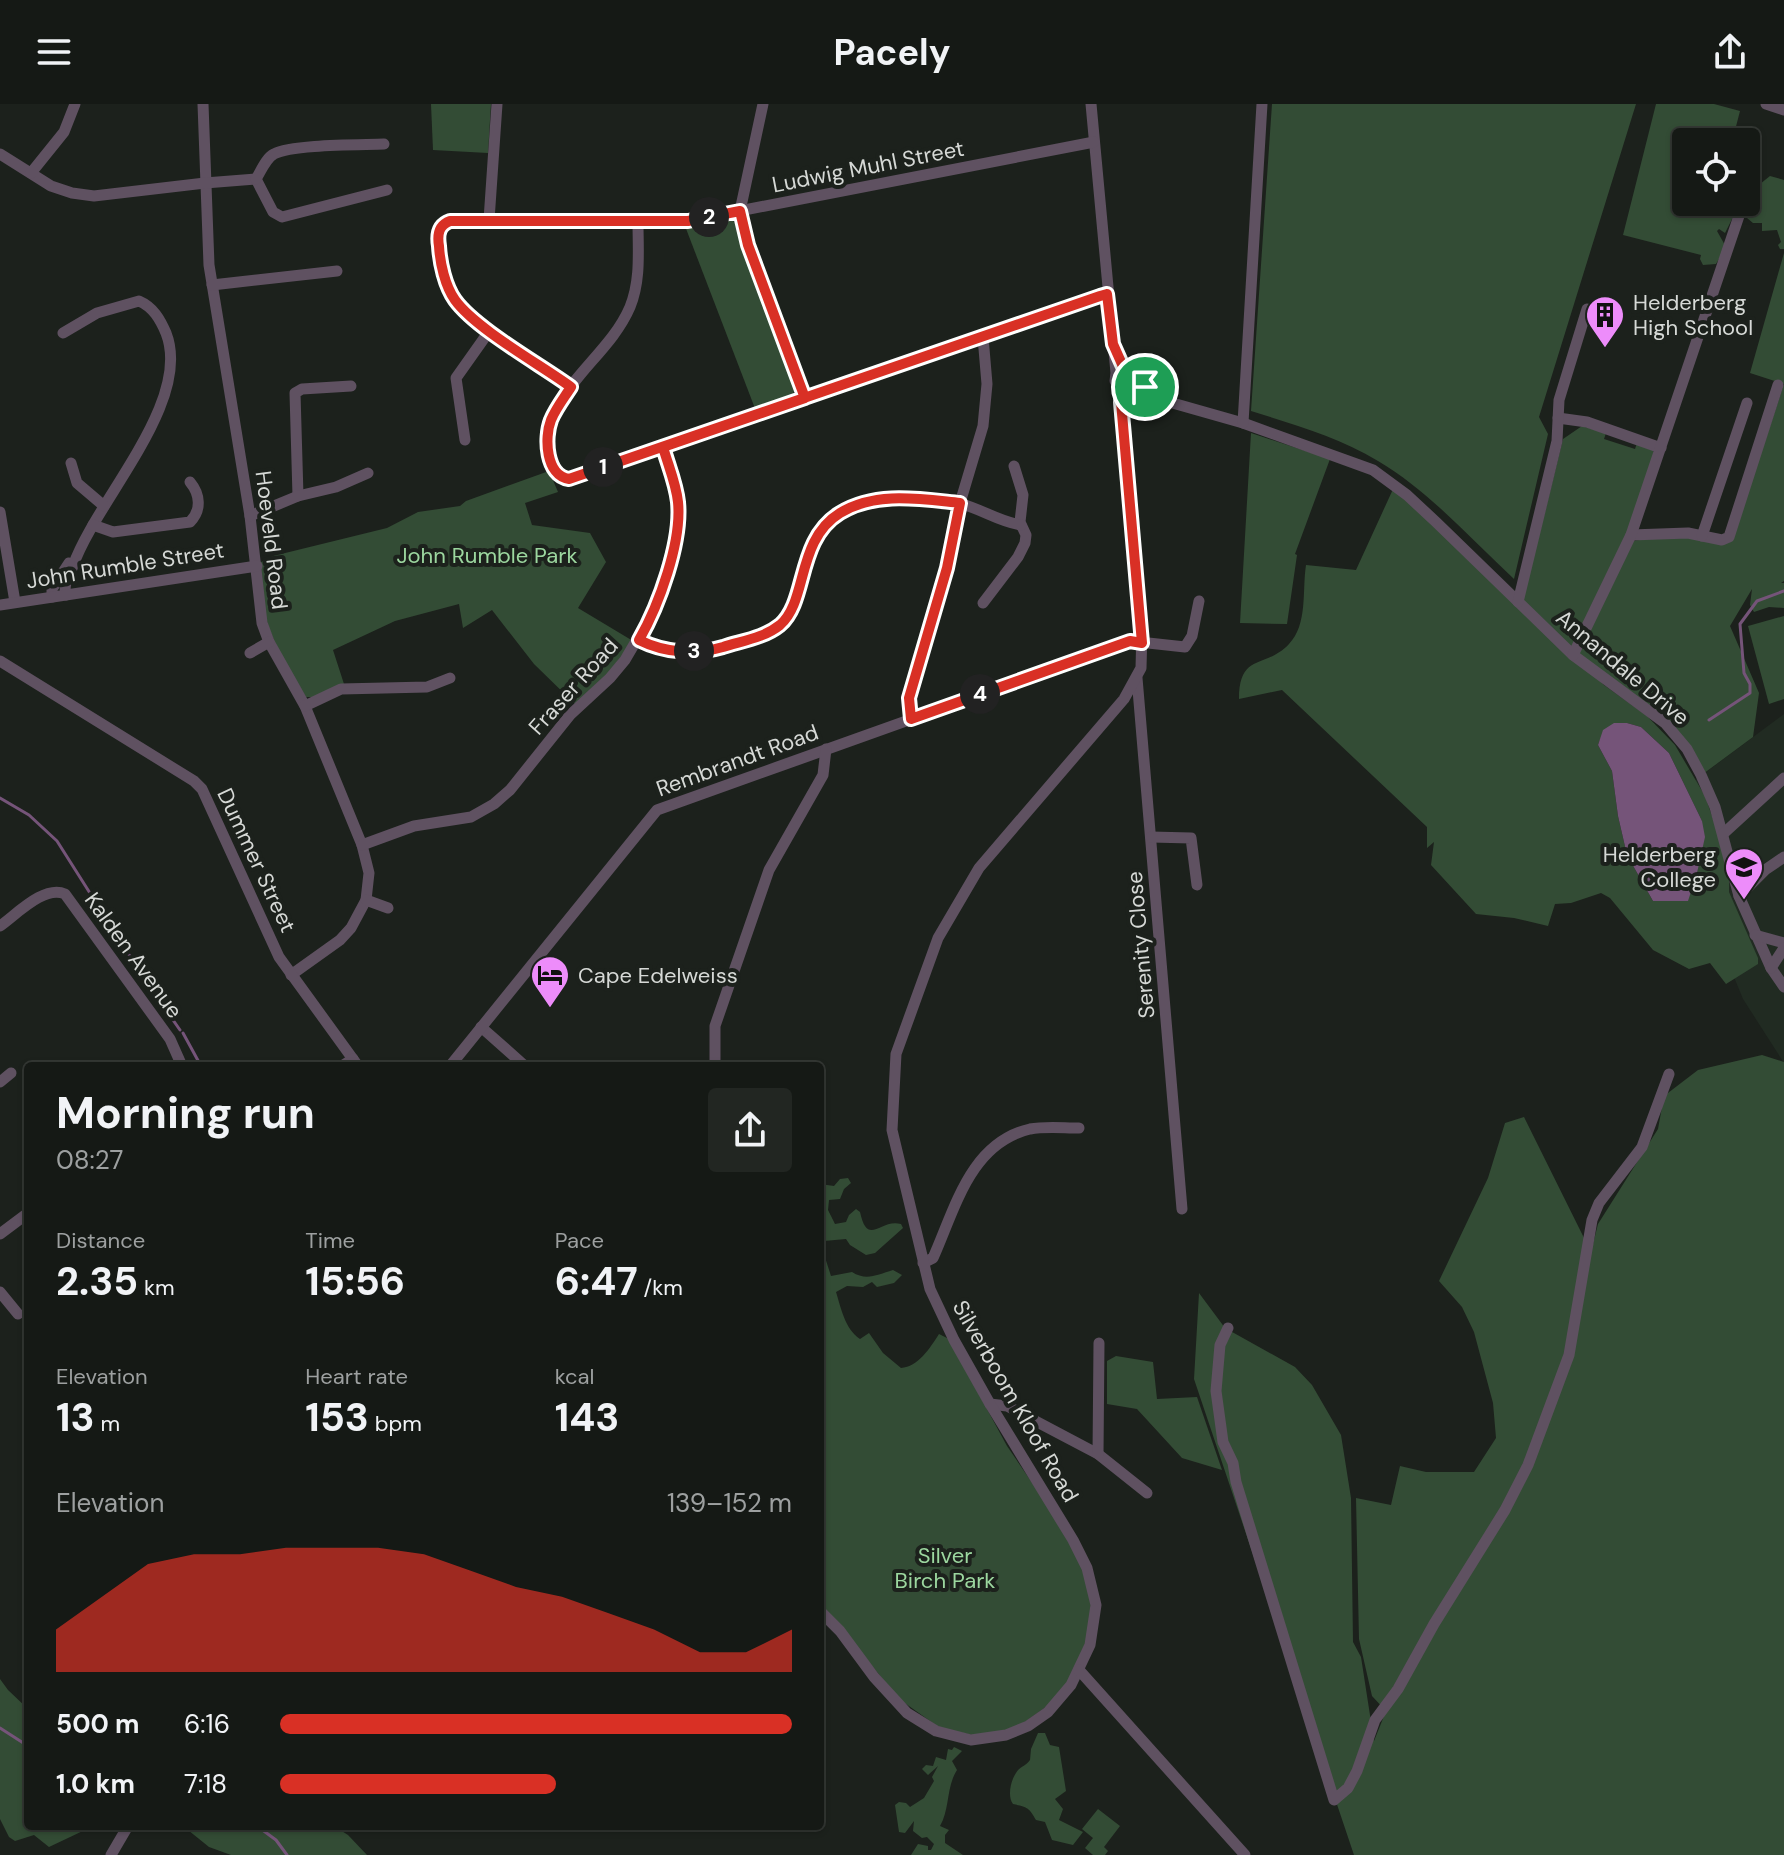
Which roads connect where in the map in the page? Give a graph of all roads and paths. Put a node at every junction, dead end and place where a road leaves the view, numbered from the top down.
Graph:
1 (75, 104) edge
2 (203, 104) edge
3 (497, 104) edge
4 (763, 104) edge
5 (1091, 104) edge
6 (1262, 104) edge
7 (1766, 104) edge
8 (1784, 110) edge
9 (1094, 142) junction
10 (384, 144) dead end
11 (0, 154) edge
12 (31, 173) junction
13 (256, 179) junction
14 (205, 183) junction
15 (387, 190) dead end
16 (740, 211) junction
17 (1739, 216) edge
18 (489, 220) junction
19 (638, 222) junction
20 (337, 271) dead end
21 (212, 285) junction
22 (1107, 294) junction
23 (1587, 309) dead end
24 (490, 330) junction
25 (63, 333) dead end
26 (983, 337) junction
27 (1124, 379) junction
28 (1778, 385) dead end
29 (351, 386) dead end
30 (571, 387) junction
31 (805, 398) junction
32 (1747, 403) dead end
33 (1558, 418) junction
34 (1576, 422) junction
35 (1243, 423) junction
36 (1558, 433) junction
37 (465, 440) dead end
38 (663, 447) junction
39 (1661, 448) junction
40 (71, 463) dead end
41 (1014, 466) dead end
42 (368, 473) dead end
43 (190, 482) dead end
44 (298, 496) junction
45 (960, 503) junction
46 (104, 506) junction
47 (0, 512) edge
48 (1021, 512) junction
49 (250, 516) junction
50 (1000, 518) junction
51 (93, 525) junction
52 (1021, 525) junction
53 (1631, 535) junction
54 (1702, 536) junction
55 (75, 557) junction
56 (257, 566) junction
57 (66, 595) junction
58 (52, 597) junction
59 (1199, 601) dead end
60 (15, 602) junction
61 (1518, 602) junction
62 (983, 603) dead end
63 (0, 605) edge
64 (639, 640) junction
65 (269, 642) junction
66 (1142, 643) junction
67 (250, 653) dead end
68 (1573, 655) junction
69 (0, 661) edge
70 (1137, 677) junction
71 (450, 678) dead end
72 (305, 706) junction
73 (911, 719) junction
74 (826, 749) junction
75 (1784, 778) edge
76 (1723, 834) junction
77 (1151, 837) junction
78 (362, 845) junction
79 (1784, 857) edge
80 (1197, 885) dead end
81 (1739, 896) junction
82 (366, 900) junction
83 (388, 908) dead end
84 (0, 926) edge
85 (1755, 935) junction
86 (1784, 946) edge
87 (1771, 968) junction
88 (291, 975) junction
89 (1784, 987) edge
90 (481, 1027) junction
91 (180, 1062) edge
92 (350, 1062) edge
93 (453, 1062) edge
94 (520, 1062) edge
95 (715, 1062) edge
96 (11, 1073) dead end
97 (1669, 1074) dead end
98 (0, 1082) edge
99 (1079, 1128) dead end
100 (1182, 1209) dead end
101 (24, 1216) edge
102 (0, 1234) edge
103 (923, 1263) junction
104 (0, 1292) edge
105 (18, 1314) dead end
106 (1228, 1328) dead end
107 (1099, 1343) dead end
108 (990, 1404) junction
109 (1098, 1454) junction
110 (1147, 1493) dead end
111 (824, 1615) edge
112 (1079, 1670) junction
113 (126, 1830) edge
114 (111, 1855) edge
115 (1245, 1855) edge

1 - 12 street
2 - 14 street, Hoeveld Road
3 - 18 street
4 - 16 street
5 - 9 street, Silverboom Kloof Road
6 - 35 street
7 - 8 street
9 - 16 street, Ludwig Muhl Street
9 - 22 street, Silverboom Kloof Road
10 - 13 street
11 - 12 street
12 - 14 street
13 - 14 street
13 - 15 street
14 - 21 street, Hoeveld Road
16 - 19 street, Ludwig Muhl Street
16 - 31 street
17 - 39 street
18 - 19 street, Ludwig Muhl Street
18 - 24 street, Ludwig Muhl Street
19 - 30 street
20 - 21 street
21 - 49 street, Hoeveld Road
22 - 26 street
22 - 27 street, Silverboom Kloof Road
23 - 33 street
24 - 30 street, Ludwig Muhl Street
24 - 37 street
25 - 46 street
26 - 31 street
26 - 45 street
27 - 35 street, Annandale Drive
27 - 66 street, Silverboom Kloof Road
28 - 54 street
29 - 44 street
30 - 38 street
31 - 38 street
32 - 54 street
33 - 34 street
33 - 36 street
34 - 36 street
34 - 39 street
35 - 61 street, Annandale Drive
36 - 61 street
38 - 64 street, Fraser Road
39 - 53 street
40 - 46 street
41 - 48 street
42 - 44 street
43 - 51 street
44 - 49 street
45 - 50 street
45 - 64 street
45 - 73 street
46 - 51 street
47 - 60 street
48 - 50 street
48 - 52 street
49 - 56 street, Hoeveld Road
50 - 52 street
51 - 55 street
52 - 62 street
53 - 54 street
53 - 68 street
55 - 57 street
55 - 58 street
56 - 57 street, John Rumble Street
56 - 65 street, Hoeveld Road
57 - 58 street, John Rumble Street
58 - 60 street, John Rumble Street
59 - 66 street, Rembrandt Road
60 - 63 street, John Rumble Street
61 - 68 street, Annandale Drive
64 - 78 street, Fraser Road
65 - 67 street
65 - 72 street, Hoeveld Road
66 - 70 street, Silverboom Kloof Road
66 - 73 street, Rembrandt Road
68 - 76 street, Annandale Drive
69 - 88 street, Dummer Street
70 - 77 street, Serenity Close
70 - 103 street, Silverboom Kloof Road
71 - 72 street
72 - 78 street, Hoeveld Road
73 - 74 street, Rembrandt Road
74 - 90 street, Rembrandt Road
74 - 95 street
75 - 76 street
76 - 81 street, Annandale Drive
77 - 80 street
77 - 100 street, Serenity Close
78 - 82 street, Hoeveld Road
79 - 81 street
81 - 85 street, Annandale Drive
82 - 83 street
82 - 88 street
84 - 91 street, Kalden Avenue
85 - 86 street
85 - 87 street, Annandale Drive
86 - 87 street
87 - 89 street, Annandale Drive
88 - 92 street, Dummer Street
90 - 93 street, Rembrandt Road
90 - 94 street
96 - 98 street
97 - 106 street
99 - 103 street
101 - 102 street
103 - 108 street, Silverboom Kloof Road
104 - 105 street
107 - 109 street
108 - 109 street
108 - 112 street, Silverboom Kloof Road
109 - 110 street
111 - 112 street, Silverboom Kloof Road
112 - 115 street
113 - 114 street

